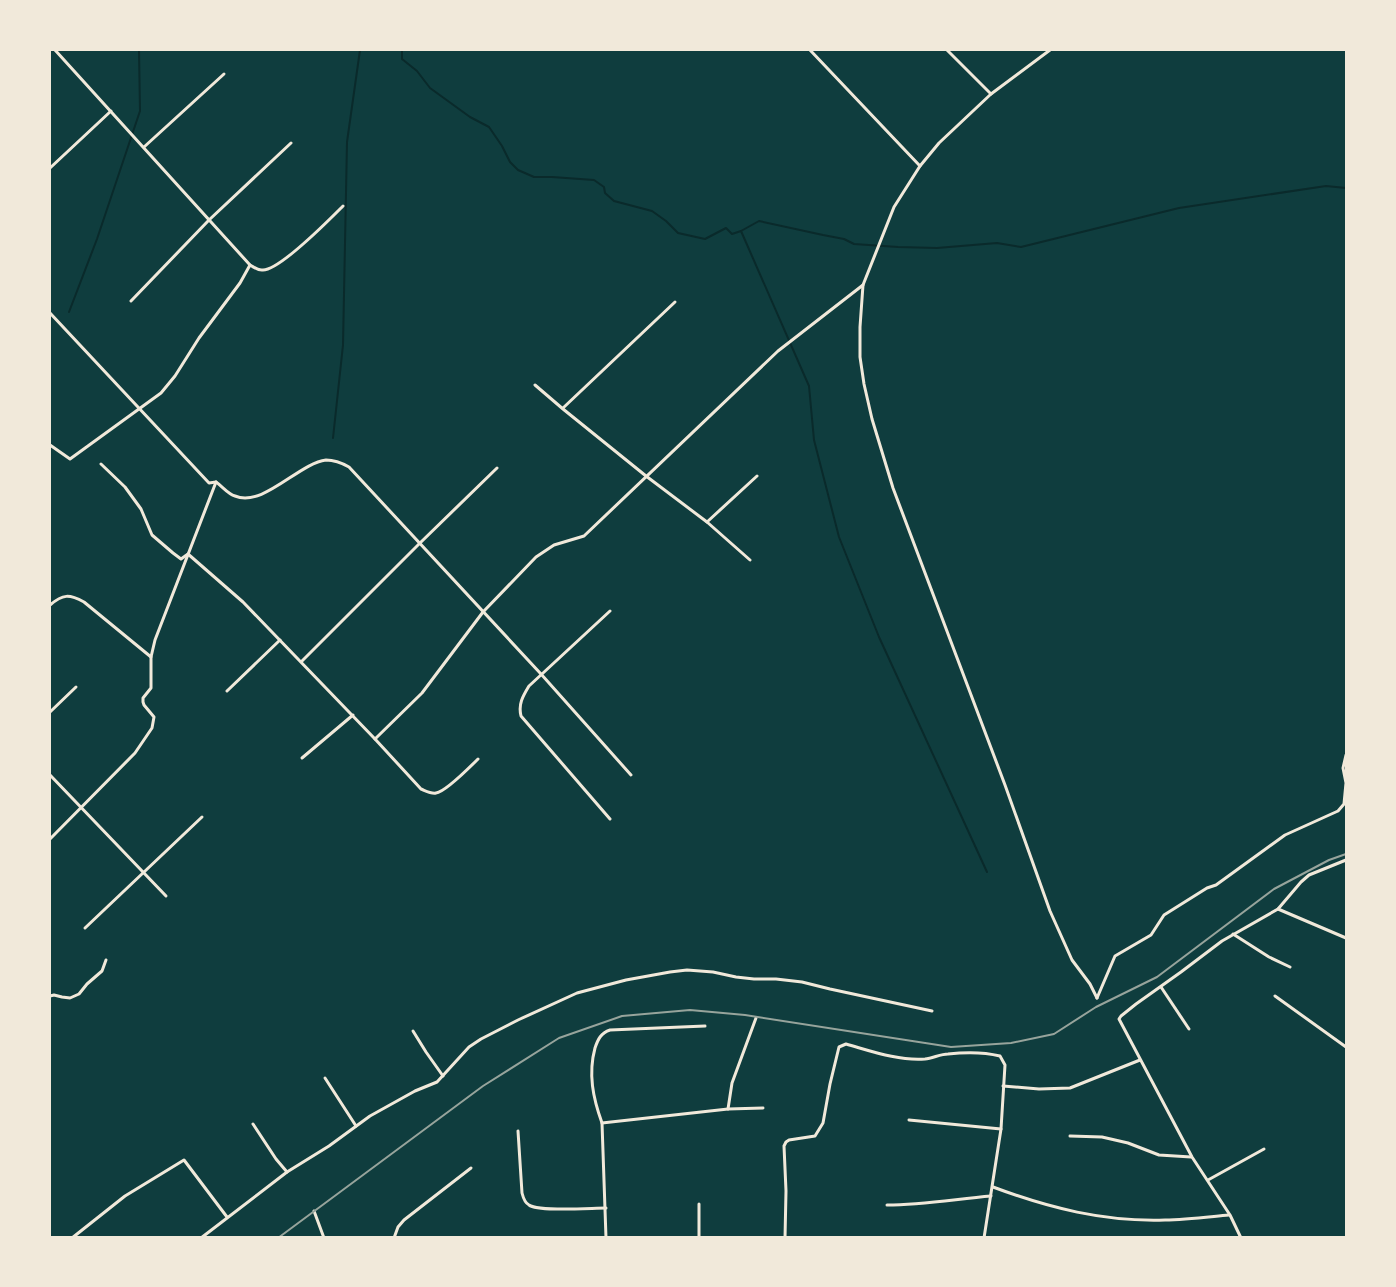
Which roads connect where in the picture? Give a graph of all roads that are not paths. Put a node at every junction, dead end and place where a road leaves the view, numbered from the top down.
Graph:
1 (55, 50) edge
2 (810, 50) edge
3 (947, 50) edge
4 (1050, 50) edge
5 (224, 74) dead end
6 (991, 94) junction
7 (111, 111) junction
8 (291, 143) dead end
9 (144, 147) junction
10 (920, 166) junction
11 (50, 168) edge
12 (343, 207) dead end
13 (209, 220) junction
14 (250, 265) junction
15 (863, 285) junction
16 (131, 301) dead end
17 (675, 302) dead end
18 (50, 313) edge
19 (536, 385) dead end
20 (140, 409) junction
21 (563, 409) junction
22 (50, 445) edge
23 (101, 464) dead end
24 (497, 468) dead end
25 (646, 476) junction
26 (757, 476) dead end
27 (216, 482) junction
28 (707, 522) junction
29 (420, 543) junction
30 (188, 554) junction
31 (750, 560) dead end
32 (50, 605) edge
33 (610, 611) dead end
34 (483, 612) junction
35 (280, 640) junction
36 (151, 657) junction
37 (302, 662) junction
38 (541, 674) junction
39 (76, 687) dead end
40 (227, 691) dead end
41 (50, 712) edge
42 (353, 715) junction
43 (375, 739) junction
44 (1347, 755) edge
45 (302, 758) dead end
46 (478, 759) dead end
47 (50, 775) edge
48 (631, 775) dead end
49 (81, 807) junction
50 (202, 817) dead end
51 (610, 819) dead end
52 (50, 839) edge
53 (1347, 860) edge
54 (144, 873) junction
55 (166, 896) dead end
56 (1278, 909) junction
57 (86, 928) dead end
58 (1233, 934) junction
59 (1347, 938) edge
60 (106, 960) dead end
61 (1290, 967) dead end
62 (1161, 987) junction
63 (50, 996) edge
64 (1275, 996) dead end
65 (932, 1011) dead end
66 (756, 1018) dead end
67 (705, 1026) dead end
68 (1189, 1029) dead end
69 (413, 1031) dead end
70 (1347, 1047) edge
71 (1140, 1060) junction
72 (443, 1076) junction
73 (325, 1078) dead end
74 (1004, 1086) junction
75 (763, 1108) dead end
76 (728, 1109) junction
77 (909, 1120) dead end
78 (602, 1123) junction
79 (253, 1124) dead end
80 (356, 1126) junction
81 (1001, 1129) junction
82 (518, 1131) dead end
83 (1070, 1136) dead end
84 (1264, 1149) dead end
85 (1192, 1157) junction
86 (471, 1168) dead end
87 (287, 1172) junction
88 (1208, 1180) junction
89 (993, 1187) junction
90 (991, 1196) junction
91 (699, 1204) dead end
92 (887, 1205) dead end
93 (606, 1208) junction
94 (314, 1211) dead end
95 (1230, 1215) junction
96 (227, 1217) junction
97 (72, 1238) edge
98 (201, 1238) edge
99 (324, 1238) edge
100 (394, 1238) edge
101 (606, 1238) edge
102 (699, 1238) edge
103 (785, 1238) edge
104 (984, 1238) edge
105 (1241, 1238) edge

1 - 7 street
2 - 10 street
3 - 6 street
4 - 6 street
5 - 9 street
6 - 10 street
7 - 9 street
7 - 11 street
8 - 13 street
9 - 13 street
10 - 15 street
12 - 14 street
13 - 14 street
13 - 16 street
14 - 20 street
15 - 25 street
15 - 44 street
17 - 21 street
18 - 20 street
19 - 21 street
20 - 22 street
20 - 27 street
21 - 25 street
23 - 30 street
24 - 29 street
25 - 28 street
25 - 34 street
26 - 28 street
27 - 29 street
27 - 30 street
28 - 31 street
29 - 34 street
29 - 37 street
30 - 35 street
30 - 36 street
32 - 36 street
33 - 38 street
34 - 38 street
34 - 43 street
35 - 37 street
35 - 40 street
36 - 49 street
37 - 42 street
38 - 48 street
38 - 51 street
39 - 41 street
42 - 43 street
42 - 45 street
43 - 46 street
47 - 49 street
49 - 52 street
49 - 54 street
50 - 54 street
53 - 56 street
54 - 55 street
54 - 57 street
56 - 58 street
56 - 59 street
58 - 61 street
58 - 62 street
60 - 63 street
62 - 68 street
62 - 71 street
64 - 70 street
65 - 72 street
66 - 76 street
67 - 78 street
69 - 72 street
71 - 74 street
71 - 85 street
72 - 80 street
73 - 80 street
74 - 81 street
74 - 103 street
75 - 76 street
76 - 78 street
77 - 81 street
78 - 93 street
79 - 87 street
80 - 87 street
81 - 89 street
82 - 93 street
83 - 85 street
84 - 88 street
85 - 88 street
86 - 100 street
87 - 96 street
88 - 95 street
89 - 90 street
89 - 95 street
90 - 92 street
90 - 104 street
91 - 102 street
93 - 101 street
94 - 99 street
95 - 105 street
96 - 97 street
96 - 98 street

